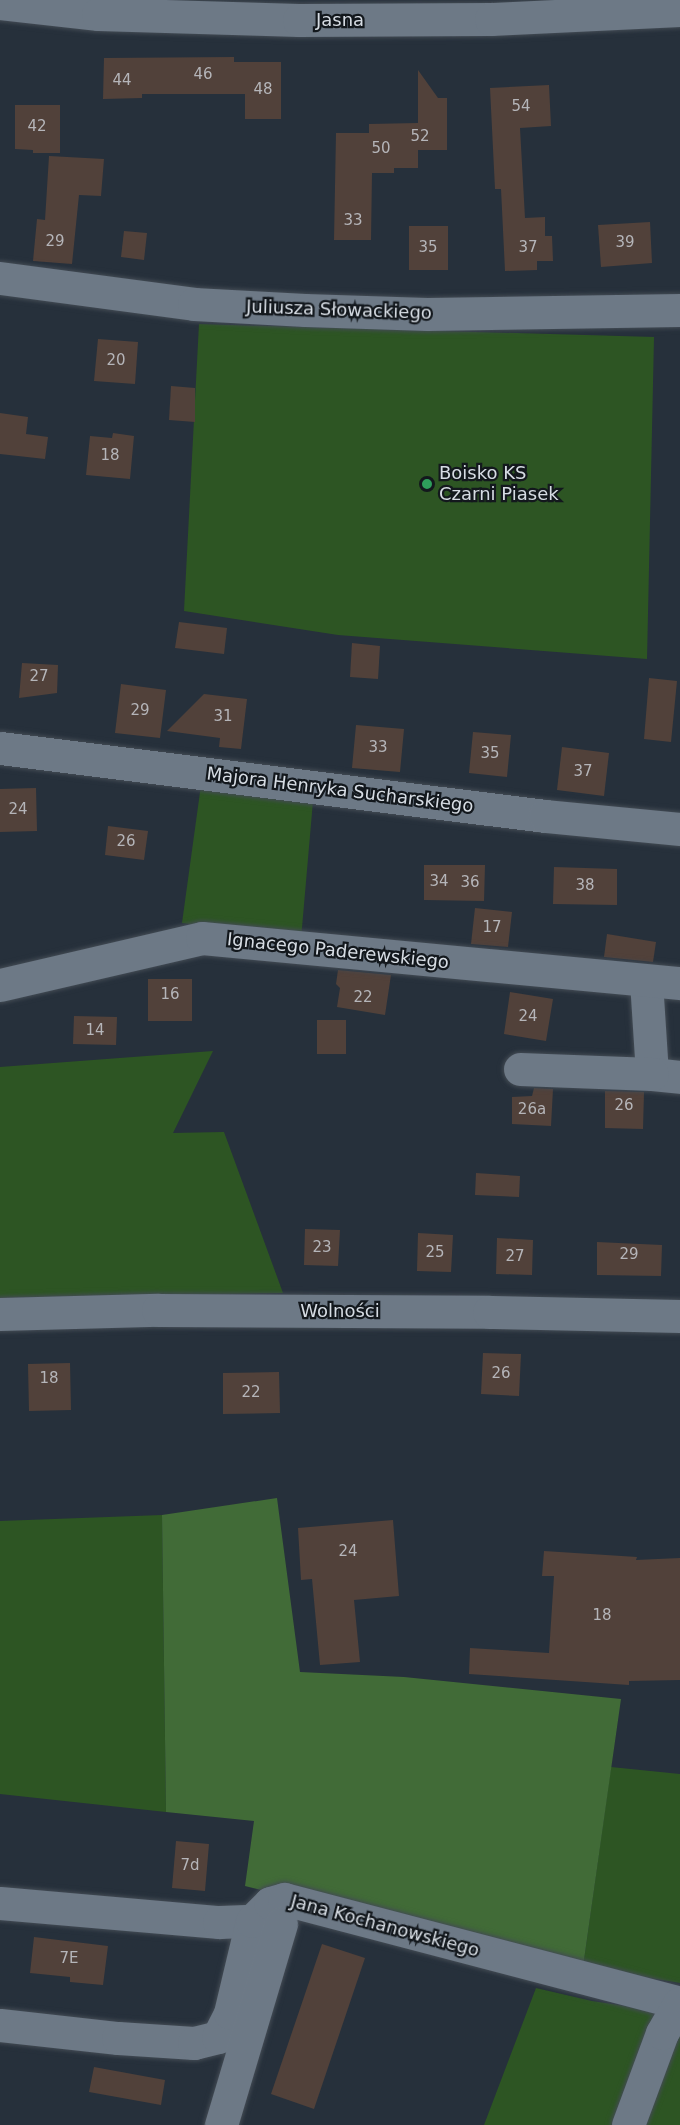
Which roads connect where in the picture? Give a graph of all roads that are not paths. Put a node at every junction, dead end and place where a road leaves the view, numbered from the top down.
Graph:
1 (0, 3) edge
2 (680, 10) edge
3 (0, 278) edge
4 (680, 310) edge
5 (0, 748) edge
6 (680, 829) edge
7 (646, 981) junction
8 (680, 983) edge
9 (0, 985) edge
10 (520, 1069) dead end
11 (666, 1075) edge
12 (0, 1314) edge
13 (680, 1316) edge
14 (0, 1904) edge
15 (266, 1923) junction
16 (680, 2003) edge
17 (0, 2025) edge
18 (230, 2046) junction
19 (221, 2125) edge
20 (628, 2125) edge

1 - 2 street, Jasna
3 - 4 street, Juliusza Słowackiego
5 - 6 street, Majora Henryka Sucharskiego
7 - 8 street, Ignacego Paderewskiego
7 - 9 street, Ignacego Paderewskiego
7 - 11 street
10 - 11 street
12 - 13 street, Wolności
14 - 15 street
15 - 16 street, Jana Kochanowskiego
15 - 18 street
16 - 20 street
17 - 18 street
18 - 19 street

